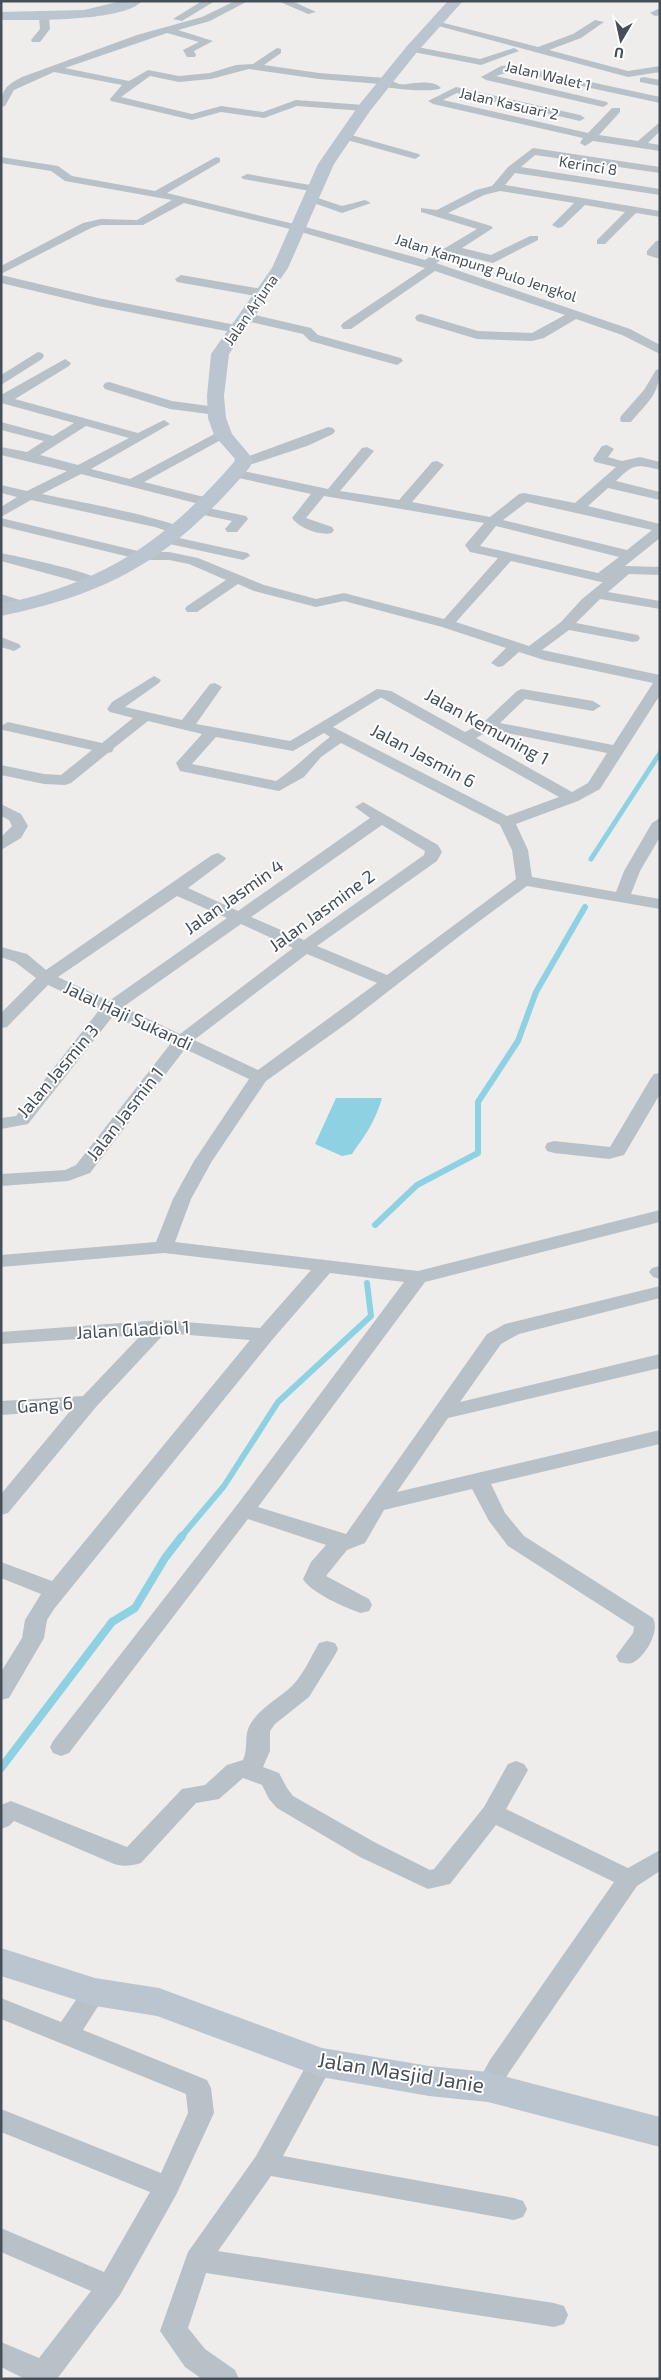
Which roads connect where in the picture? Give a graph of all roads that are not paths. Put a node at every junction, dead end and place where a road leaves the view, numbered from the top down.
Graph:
1 (135, 1) edge
2 (210, 1) edge
3 (283, 1) edge
4 (456, 1) edge
5 (236, 2) edge
6 (311, 12) dead end
7 (3, 16) edge
8 (44, 17) junction
9 (599, 22) dead end
10 (436, 24) junction
11 (167, 27) junction
12 (36, 40) dead end
13 (412, 49) junction
14 (540, 50) junction
15 (277, 51) dead end
16 (514, 51) dead end
17 (191, 55) dead end
18 (255, 67) junction
19 (52, 69) junction
20 (660, 69) edge
21 (628, 74) junction
22 (644, 80) junction
23 (385, 83) junction
24 (660, 83) edge
25 (131, 84) junction
26 (6, 87) edge
27 (439, 91) junction
28 (623, 92) junction
29 (660, 100) edge
30 (1, 104) edge
31 (603, 104) junction
32 (364, 108) junction
33 (616, 110) dead end
34 (580, 118) junction
35 (660, 125) edge
36 (558, 130) junction
37 (344, 136) junction
38 (591, 137) junction
39 (640, 145) junction
40 (660, 148) edge
41 (415, 156) dead end
42 (572, 156) junction
43 (1, 160) edge
44 (216, 160) dead end
45 (512, 169) junction
46 (660, 170) edge
47 (247, 177) dead end
48 (498, 188) junction
49 (660, 192) edge
50 (156, 194) junction
51 (314, 194) junction
52 (183, 200) junction
53 (581, 202) junction
54 (365, 203) dead end
55 (425, 210) dead end
56 (633, 210) junction
57 (439, 213) junction
58 (660, 214) edge
59 (558, 225) dead end
60 (298, 228) junction
61 (534, 238) dead end
62 (601, 242) dead end
63 (660, 243) edge
64 (452, 250) junction
65 (660, 256) edge
66 (431, 265) junction
67 (1, 271) edge
68 (1, 279) edge
69 (181, 280) dead end
70 (262, 292) junction
71 (576, 314) junction
72 (421, 318) dead end
73 (241, 323) junction
74 (348, 326) dead end
75 (463, 331) junction
76 (451, 338) dead end
77 (660, 350) edge
78 (38, 356) dead end
79 (397, 361) dead end
80 (65, 363) dead end
81 (660, 373) edge
82 (1, 381) edge
83 (109, 386) dead end
84 (3, 400) edge
85 (216, 411) junction
86 (626, 419) dead end
87 (84, 422) junction
88 (164, 424) dead end
89 (1, 426) edge
90 (328, 432) dead end
91 (223, 435) junction
92 (140, 437) junction
93 (55, 440) junction
94 (607, 448) dead end
95 (1, 451) edge
96 (367, 451) dead end
97 (29, 456) junction
98 (437, 465) dead end
99 (623, 465) junction
100 (660, 466) edge
101 (238, 468) junction
102 (79, 470) junction
103 (132, 483) junction
104 (606, 483) junction
105 (1, 489) edge
106 (325, 493) junction
107 (27, 496) junction
108 (660, 496) edge
109 (404, 504) junction
110 (203, 506) junction
111 (578, 508) junction
112 (1, 513) edge
113 (493, 521) junction
114 (1, 522) edge
115 (232, 529) dead end
116 (660, 529) edge
117 (327, 530) dead end
118 (174, 535) junction
119 (628, 555) junction
120 (1, 556) edge
121 (142, 556) junction
122 (243, 556) dead end
123 (507, 557) junction
124 (660, 571) edge
125 (238, 578) junction
126 (97, 583) junction
127 (597, 594) junction
128 (1, 598) edge
129 (660, 605) edge
130 (24, 606) junction
131 (192, 608) dead end
132 (1, 610) edge
133 (447, 624) junction
134 (566, 625) junction
135 (633, 638) dead end
136 (515, 648) junction
137 (530, 652) junction
138 (498, 663) dead end
139 (154, 680) dead end
140 (660, 681) edge
141 (215, 686) dead end
142 (593, 706) dead end
143 (145, 716) junction
144 (489, 725) junction
145 (186, 726) junction
146 (8, 727) dead end
147 (320, 727) junction
148 (212, 732) junction
149 (341, 736) junction
150 (464, 739) junction
151 (293, 746) junction
152 (107, 749) junction
153 (616, 750) junction
154 (316, 754) junction
155 (1, 770) edge
156 (572, 798) junction
157 (362, 807) dead end
158 (1, 809) edge
159 (381, 818) junction
160 (506, 822) junction
161 (660, 823) edge
162 (1, 844) edge
163 (654, 844) edge
164 (218, 858) dead end
165 (524, 881) junction
166 (176, 889) junction
167 (622, 897) junction
168 (660, 904) edge
169 (239, 918) junction
170 (305, 947) junction
171 (1, 952) edge
172 (46, 978) junction
173 (389, 982) junction
174 (109, 1009) junction
175 (1, 1023) edge
176 (182, 1041) junction
177 (259, 1077) junction
178 (660, 1078) edge
179 (1, 1124) edge
180 (554, 1147) dead end
181 (1, 1180) edge
182 (660, 1216) edge
183 (164, 1247) junction
184 (1, 1261) edge
185 (324, 1268) junction
186 (418, 1277) junction
187 (660, 1292) edge
188 (161, 1326) junction
189 (265, 1336) junction
190 (1, 1338) edge
191 (660, 1361) edge
192 (89, 1402) junction
193 (1, 1408) edge
194 (442, 1412) junction
195 (660, 1437) edge
196 (478, 1479) junction
197 (23, 1481) junction
198 (1, 1482) edge
199 (377, 1504) junction
200 (1, 1508) edge
201 (244, 1510) junction
202 (341, 1542) junction
203 (1, 1570) edge
204 (56, 1591) junction
205 (361, 1605) dead end
206 (327, 1649) dead end
207 (627, 1656) dead end
208 (1, 1692) edge
209 (61, 1747) dead end
210 (250, 1769) junction
211 (516, 1770) dead end
212 (492, 1813) junction
213 (1, 1820) edge
214 (660, 1859) edge
215 (630, 1879) junction
216 (1, 1962) edge
217 (95, 1992) junction
218 (1, 2008) edge
219 (67, 2034) junction
220 (321, 2062) junction
221 (488, 2087) junction
222 (1, 2120) edge
223 (660, 2132) edge
224 (265, 2164) junction
225 (167, 2187) junction
226 (514, 2209) dead end
227 (1, 2240) edge
228 (197, 2260) junction
229 (110, 2287) junction
230 (554, 2316) dead end
231 (1, 2354) edge
232 (229, 2378) edge

1 - 8 street
2 - 11 street
3 - 6 street
4 - 10 street, Jalan Arjuna
5 - 11 street
7 - 8 street
8 - 12 street
9 - 14 street
10 - 13 street, Jalan Arjuna
10 - 14 street
11 - 17 street
11 - 19 street
13 - 16 street
13 - 23 street, Jalan Arjuna
14 - 21 street
15 - 18 street
18 - 23 street
18 - 25 street
19 - 25 street
19 - 26 street
20 - 21 street
21 - 22 street
22 - 24 street
22 - 28 street
23 - 27 street
23 - 32 street, Jalan Arjuna
25 - 32 street
26 - 30 street
27 - 34 street
27 - 36 street, Jalan Kasuari 2
28 - 29 street
28 - 31 street
28 - 31 street, Jalan Walet 1
31 - 34 street
32 - 37 street, Jalan Arjuna
33 - 38 street
34 - 36 street
35 - 39 street
36 - 38 street, Jalan Kasuari 2
37 - 41 street
37 - 51 street, Jalan Arjuna
38 - 39 street
38 - 42 street
39 - 40 street
42 - 45 street
42 - 46 street
43 - 50 street, Jalan Kampung Pulo Jengkol
44 - 50 street
45 - 48 street
45 - 49 street, Kerinci 8
47 - 51 street
48 - 53 street
48 - 57 street
50 - 52 street, Jalan Kampung Pulo Jengkol
51 - 54 street
51 - 60 street, Jalan Arjuna
52 - 60 street, Jalan Kampung Pulo Jengkol
52 - 67 street
53 - 56 street
53 - 59 street
55 - 57 street
56 - 58 street
56 - 62 street
57 - 64 street
60 - 66 street, Jalan Kampung Pulo Jengkol
60 - 70 street, Jalan Arjuna
61 - 64 street
63 - 65 street
64 - 66 street
66 - 71 street, Jalan Kampung Pulo Jengkol
66 - 74 street
68 - 73 street
69 - 70 street
70 - 73 street, Jalan Arjuna
71 - 75 street
71 - 77 street, Jalan Kampung Pulo Jengkol
72 - 75 street
73 - 79 street
73 - 85 street, Jalan Arjuna
75 - 76 street
78 - 82 street
80 - 84 street
81 - 86 street
83 - 85 street
84 - 87 street
85 - 91 street, Jalan Arjuna
87 - 92 street
87 - 93 street
88 - 92 street
89 - 93 street
90 - 101 street
91 - 101 street, Jalan Arjuna
91 - 103 street
92 - 102 street
93 - 97 street
94 - 99 street
95 - 97 street
96 - 106 street
97 - 102 street
98 - 109 street
99 - 100 street
99 - 104 street
101 - 106 street
101 - 110 street
102 - 103 street
102 - 107 street
103 - 110 street
104 - 108 street
104 - 111 street
105 - 107 street
106 - 109 street
106 - 117 street
107 - 112 street
107 - 118 street
109 - 113 street
110 - 115 street
110 - 118 street
111 - 113 street
111 - 116 street
113 - 119 street
113 - 123 street
114 - 121 street
116 - 119 street
118 - 121 street
118 - 122 street
119 - 123 street
120 - 126 street
121 - 125 street
121 - 126 street
123 - 133 street
124 - 127 street
125 - 131 street
125 - 133 street
126 - 130 street
127 - 129 street
127 - 134 street
128 - 130 street
130 - 132 street
133 - 136 street
134 - 135 street
134 - 137 street
136 - 137 street
136 - 138 street
137 - 140 street
139 - 143 street
140 - 153 street
141 - 145 street
142 - 144 street
143 - 145 street
143 - 152 street
144 - 150 street
144 - 153 street
145 - 148 street
146 - 152 street
147 - 149 street, Jalan Jasmin 6
147 - 150 street, Jalan Kemuning 1
147 - 151 street
148 - 151 street
148 - 154 street
149 - 154 street
149 - 160 street, Jalan Jasmin 6
150 - 156 street, Jalan Kemuning 1
151 - 154 street
152 - 155 street
153 - 156 street
156 - 160 street
157 - 159 street
158 - 162 street
159 - 169 street, Jalan Jasmin 4
159 - 170 street, Jalan Jasmine 2
160 - 165 street
161 - 163 street
163 - 167 street
164 - 166 street
165 - 167 street
165 - 173 street
166 - 169 street
166 - 172 street
167 - 168 street
169 - 170 street
169 - 174 street, Jalan Jasmin 4
170 - 173 street
170 - 176 street, Jalan Jasmine 2
171 - 172 street, Jalal Haji Sukandi
172 - 174 street, Jalal Haji Sukandi
172 - 175 street
173 - 177 street
174 - 176 street, Jalal Haji Sukandi
174 - 179 street, Jalan Jasmin 3
176 - 177 street, Jalal Haji Sukandi
176 - 181 street, Jalan Jasmin 1
177 - 183 street
178 - 180 street
182 - 186 street
183 - 184 street
183 - 185 street
185 - 186 street
185 - 189 street
186 - 201 street
187 - 194 street
188 - 189 street, Jalan Gladiol 1
188 - 190 street, Jalan Gladiol 1
188 - 192 street
189 - 204 street
191 - 194 street
192 - 193 street, Gang 6
192 - 197 street
194 - 199 street
195 - 196 street
196 - 199 street
196 - 207 street
197 - 198 street
197 - 200 street
199 - 202 street
201 - 202 street
201 - 209 street
202 - 205 street
203 - 204 street
204 - 208 street
206 - 210 street
210 - 212 street
210 - 213 street
211 - 212 street
212 - 215 street
214 - 215 street
215 - 221 street
216 - 217 street, Jalan Masjid Janie
217 - 219 street
217 - 220 street, Jalan Masjid Janie
218 - 219 street
219 - 225 street
220 - 221 street, Jalan Masjid Janie
220 - 224 street
221 - 223 street, Jalan Masjid Janie
222 - 225 street
224 - 226 street
224 - 228 street
225 - 229 street
227 - 229 street
228 - 230 street
228 - 232 street
229 - 231 street

